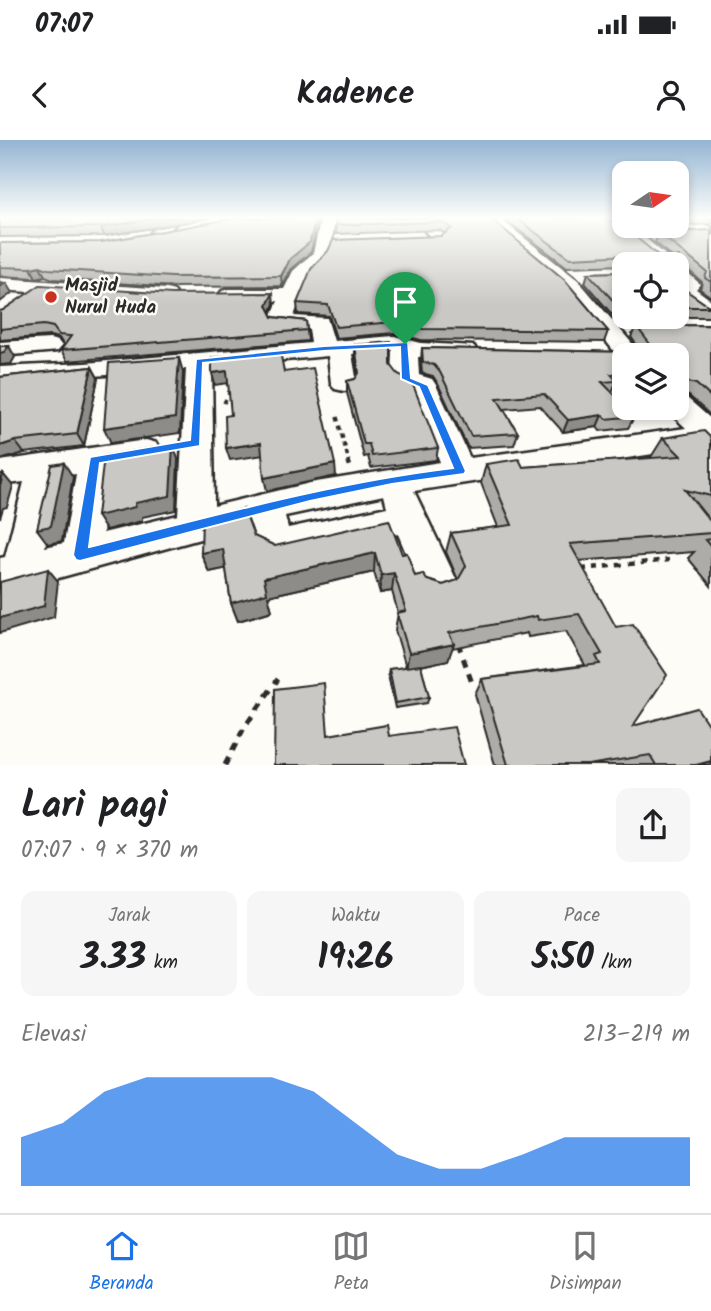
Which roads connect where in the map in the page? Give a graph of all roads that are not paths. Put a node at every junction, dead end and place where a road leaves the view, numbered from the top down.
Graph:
1 (327, 247) edge
2 (526, 247) edge
3 (66, 273) edge
4 (587, 275) edge
5 (561, 276) junction
6 (0, 284) edge
7 (40, 286) junction
8 (290, 295) junction
9 (689, 298) edge
10 (15, 302) edge
11 (707, 321) edge
12 (606, 327) junction
13 (612, 327) edge
14 (620, 343) edge
15 (399, 344) junction
16 (50, 346) dead end
17 (331, 348) junction
18 (0, 349) edge
19 (489, 351) edge
20 (600, 352) edge
21 (612, 353) edge
22 (199, 360) junction
23 (0, 375) edge
24 (344, 383) edge
25 (691, 407) edge
26 (711, 435) edge
27 (196, 443) junction
28 (94, 460) junction
29 (44, 468) junction
30 (460, 471) junction
31 (0, 473) edge
32 (392, 480) junction
33 (264, 507) junction
34 (408, 517) junction
35 (196, 526) junction
36 (80, 555) junction
37 (11, 573) edge
38 (438, 583) edge

1 - 8 street
2 - 5 street
3 - 7 street
4 - 5 street
5 - 12 street
6 - 7 street
7 - 8 street
7 - 10 street
8 - 17 street
9 - 11 street
12 - 13 street
12 - 14 street
15 - 17 street
15 - 19 street
15 - 30 street
16 - 18 street
17 - 22 street
17 - 24 street
20 - 21 street
22 - 23 street
22 - 27 street
25 - 26 street
26 - 30 street
27 - 28 street
27 - 35 street
28 - 29 street
28 - 36 street
29 - 31 street
29 - 37 street
30 - 32 street
32 - 33 street
32 - 34 street
33 - 34 street
33 - 35 street
34 - 38 street
35 - 36 street
36 - 37 street

